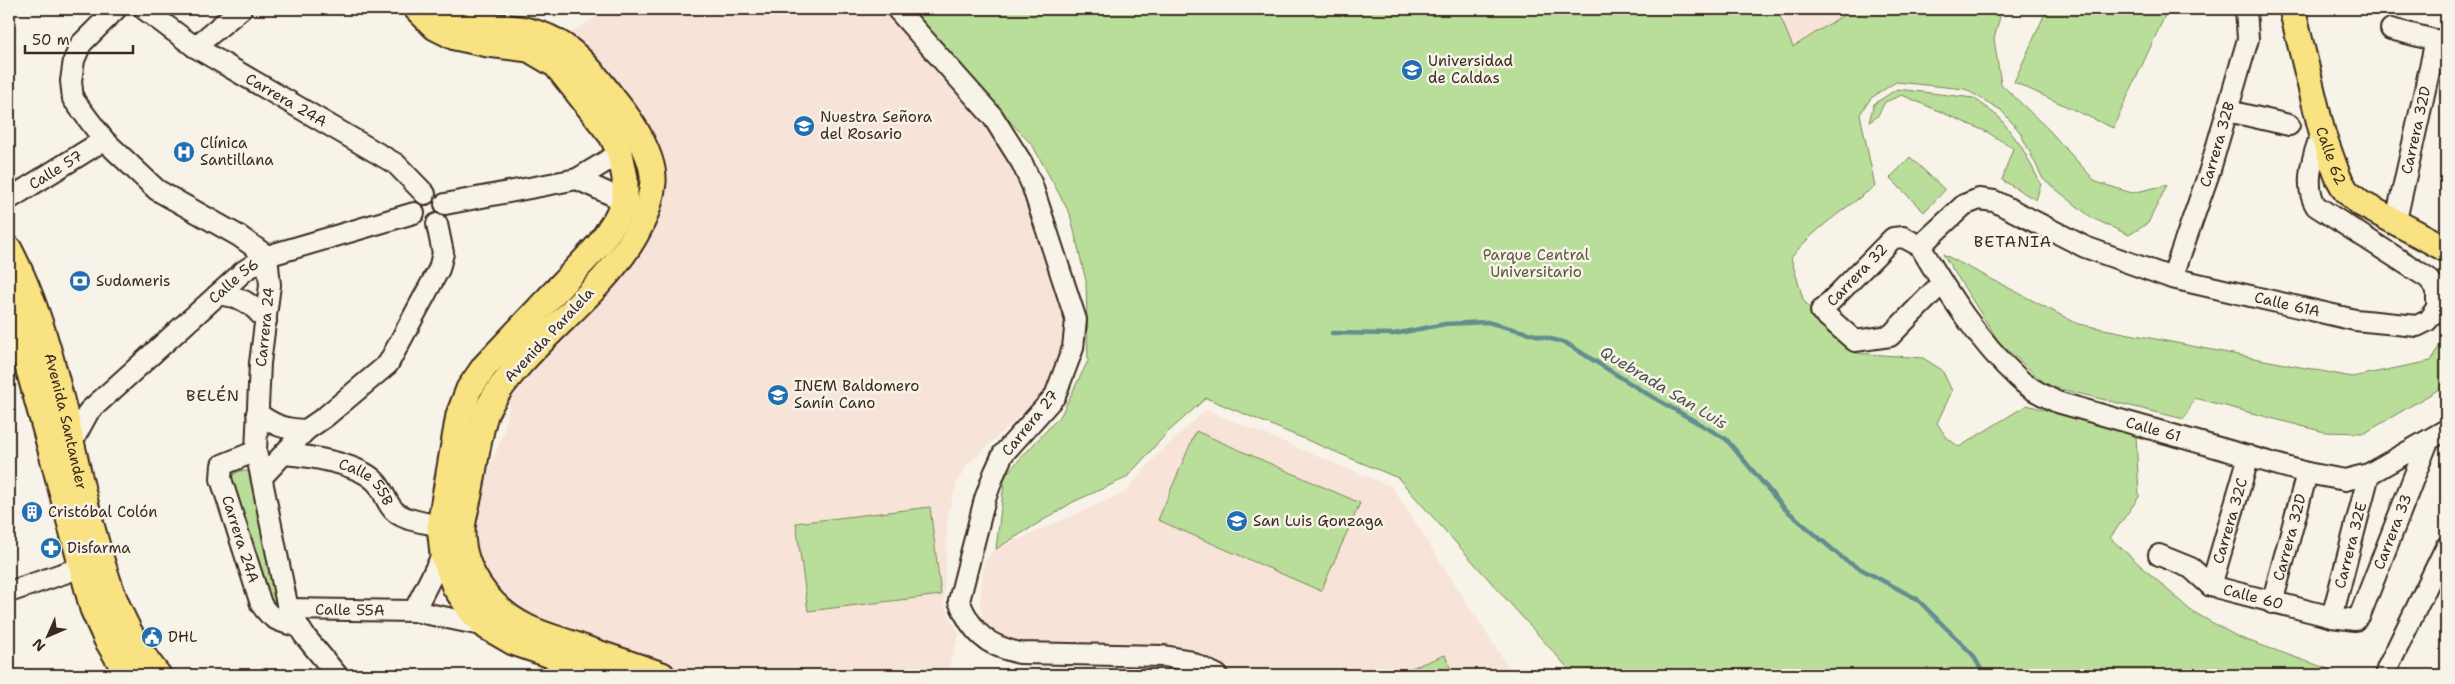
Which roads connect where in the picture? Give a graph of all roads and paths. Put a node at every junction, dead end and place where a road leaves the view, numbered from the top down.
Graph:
1 (116, 9) edge
2 (144, 9) edge
3 (241, 9) edge
4 (417, 9) edge
5 (441, 9) edge
6 (897, 9) edge
7 (2246, 9) edge
8 (2292, 9) edge
9 (2391, 29) dead end
10 (2441, 41) edge
11 (195, 47) junction
12 (2228, 111) junction
13 (2289, 125) dead end
14 (2322, 132) junction
15 (104, 140) junction
16 (620, 153) junction
17 (577, 179) junction
18 (424, 194) junction
19 (9, 199) edge
20 (625, 201) junction
21 (445, 204) junction
22 (414, 214) junction
23 (2396, 220) junction
24 (437, 224) junction
25 (1920, 246) junction
26 (9, 248) edge
27 (2446, 248) edge
28 (267, 256) junction
29 (2172, 278) junction
30 (1942, 284) junction
31 (217, 295) junction
32 (9, 298) edge
33 (266, 321) junction
34 (37, 401) junction
35 (257, 413) junction
36 (77, 414) junction
37 (306, 430) junction
38 (2446, 430) edge
39 (2428, 441) junction
40 (256, 451) junction
41 (284, 454) junction
42 (2249, 456) junction
43 (2307, 473) junction
44 (2369, 474) junction
45 (262, 477) junction
46 (440, 526) junction
47 (2446, 547) edge
48 (443, 554) junction
49 (2159, 555) dead end
50 (91, 564) junction
51 (2211, 586) junction
52 (9, 592) edge
53 (2272, 602) junction
54 (316, 611) junction
55 (414, 612) junction
56 (2332, 617) junction
57 (293, 618) junction
58 (2354, 620) joint
59 (487, 627) junction
60 (528, 628) junction
61 (320, 654) junction
62 (2387, 669) dead end
63 (128, 675) edge
64 (158, 675) edge
65 (337, 675) edge
66 (609, 675) edge
67 (662, 675) edge
68 (1217, 675) edge

1 - 15 street
2 - 11 street, Carrera 24A
3 - 11 street
4 - 16 main road
5 - 60 main road, Avenida Paralela
6 - 68 street, Carrera 27
7 - 12 street, Carrera 32B
8 - 14 main road, Calle 62
9 - 10 street
10 - 23 street, Carrera 32D
11 - 18 street, Carrera 24A
12 - 13 street
12 - 29 street, Carrera 32B
14 - 23 main road, Calle 62
14 - 29 street, Calle 61A
15 - 19 street, Calle 57
15 - 28 street
16 - 17 street
16 - 20 main road
17 - 20 street
17 - 21 street
18 - 21 street
18 - 22 street
20 - 46 main road, Avenida Paralela
21 - 24 street
22 - 24 street
22 - 28 street, Calle 56
23 - 27 main road, Calle 62
24 - 37 street
25 - 29 street, Calle 61A
25 - 30 street, Calle 61
25 - 30 street, Carrera 32
26 - 36 main road, Avenida Santander
28 - 31 street, Calle 56
28 - 33 street, Carrera 24
30 - 42 street, Calle 61
31 - 33 street
31 - 36 street, Calle 56
32 - 34 main road, Avenida Santander
33 - 35 street, Carrera 24
34 - 36 street
34 - 50 main road, Avenida Santander
35 - 37 street
35 - 40 street, Carrera 24
36 - 50 main road, Avenida Santander
37 - 41 street
38 - 39 street, Calle 61
39 - 44 street, Calle 61
39 - 58 street, Carrera 33
40 - 45 street, Carrera 24
40 - 57 street, Carrera 24A
41 - 45 street
41 - 46 street, Calle 55B
42 - 43 street, Calle 61
42 - 51 street, Carrera 32C
43 - 44 street, Calle 61
43 - 53 street, Carrera 32D
44 - 56 street, Carrera 32E
45 - 57 street, Carrera 24
46 - 48 main road, Avenida Paralela
47 - 62 street
48 - 55 street
48 - 59 main road, Avenida Paralela
49 - 51 street, Calle 60
50 - 52 street
50 - 63 main road, Avenida Santander
50 - 64 main road, Avenida Santander
51 - 53 street, Calle 60
53 - 56 street, Calle 60
54 - 55 street, Calle 55A
54 - 57 street, Calle 55A
54 - 61 street
55 - 59 street, Calle 55A
56 - 58 street, Calle 60
57 - 61 street, Carrera 24
59 - 60 street, Calle 55A
59 - 66 main road, Avenida Paralela
60 - 67 main road, Avenida Paralela
61 - 65 street, Carrera 24

